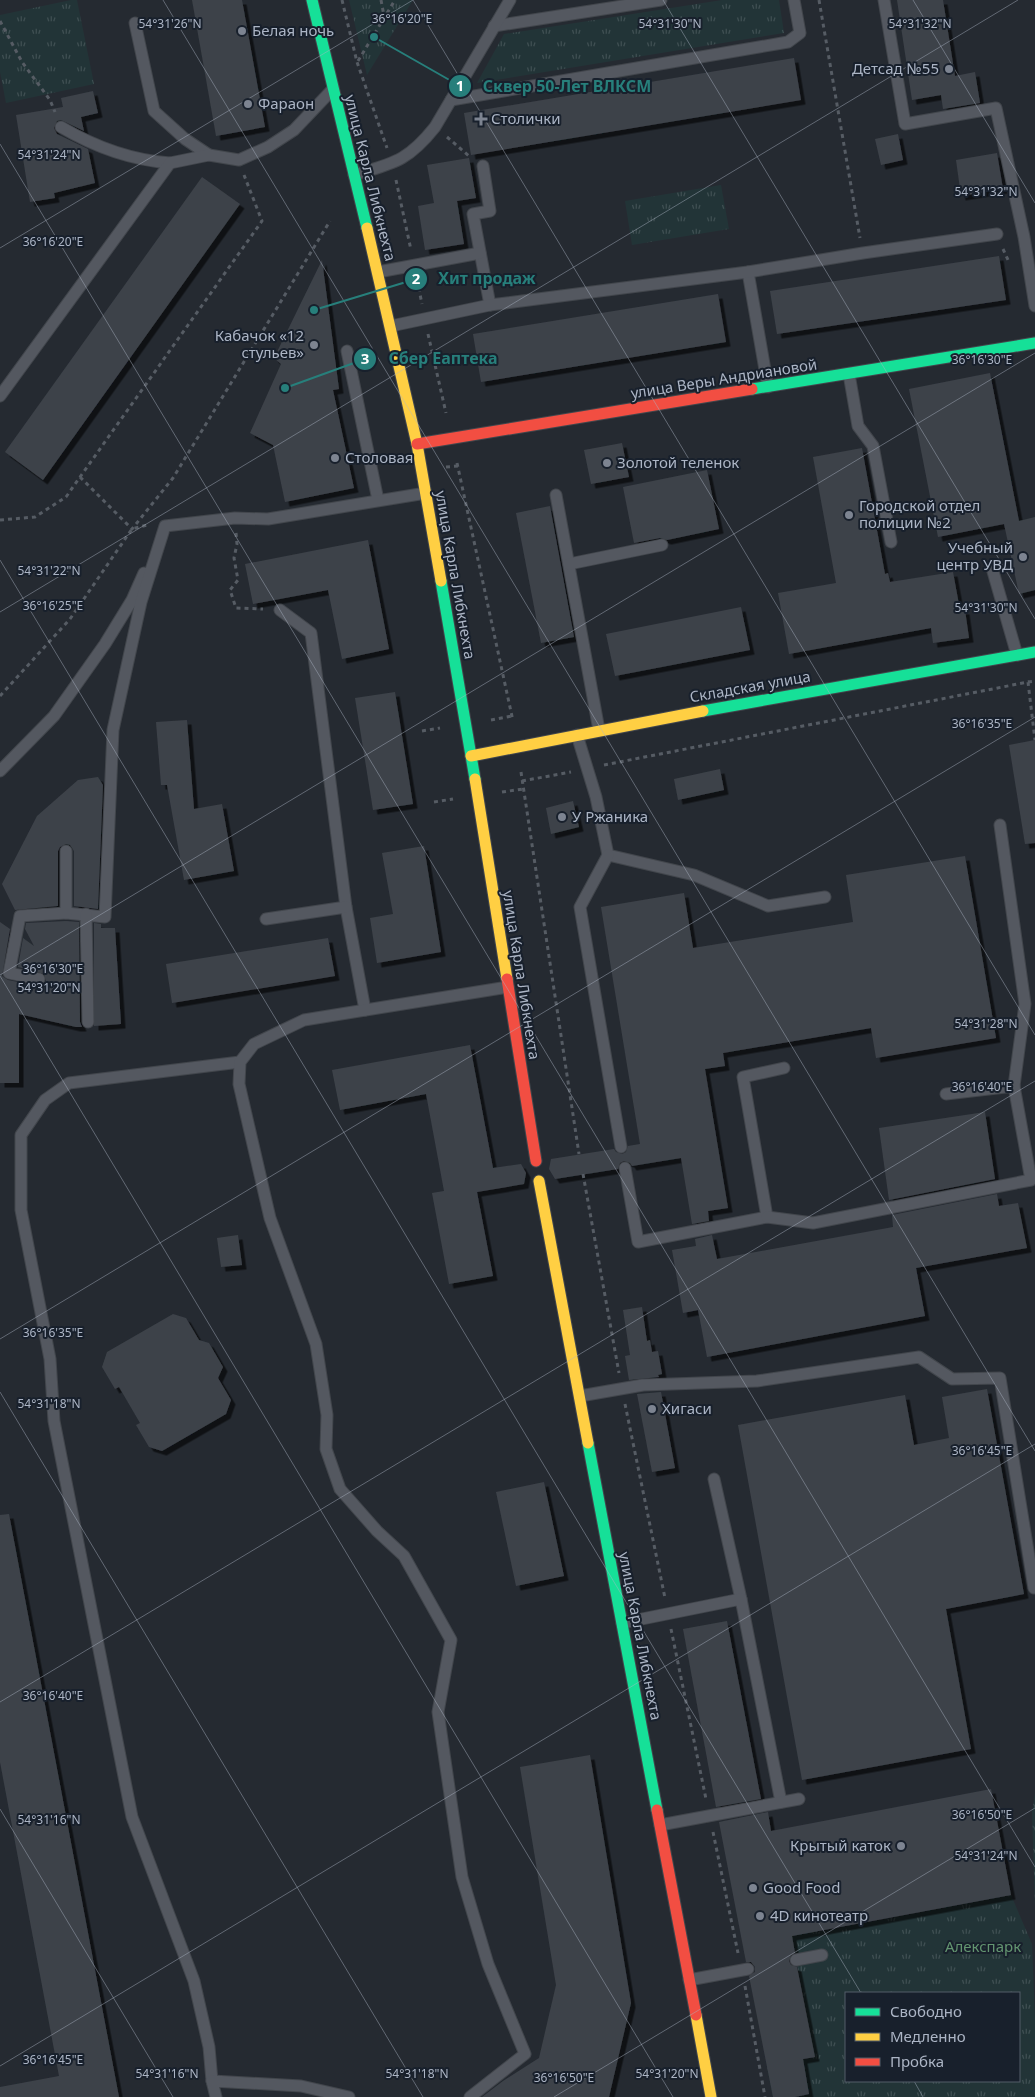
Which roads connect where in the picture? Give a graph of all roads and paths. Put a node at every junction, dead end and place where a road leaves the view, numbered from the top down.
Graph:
1 (312, 0) edge
2 (342, 0) edge
3 (381, 0) edge
4 (395, 0) edge
5 (510, 0) edge
6 (662, 0) edge
7 (794, 0) edge
8 (819, 0) edge
9 (884, 0) edge
10 (385, 18) junction
11 (0, 21) edge
12 (135, 23) dead end
13 (494, 26) junction
14 (357, 62) junction
15 (333, 89) junction
16 (451, 100) junction
17 (61, 127) joint
18 (436, 127) junction
19 (208, 155) junction
20 (239, 160) junction
21 (170, 163) junction
22 (392, 163) junction
23 (483, 166) joint
24 (354, 175) junction
25 (330, 221) dead end
26 (996, 234) dead end
27 (480, 253) junction
28 (863, 253) junction
29 (414, 265) junction
30 (378, 272) junction
31 (748, 272) junction
32 (490, 305) junction
33 (1035, 306) edge
34 (424, 318) junction
35 (391, 326) junction
36 (1035, 343) edge
37 (347, 351) dead end
38 (849, 374) junction
39 (768, 387) junction
40 (0, 396) edge
41 (452, 438) junction
42 (417, 444) junction
43 (80, 477) junction
44 (426, 493) junction
45 (556, 495) dead end
46 (378, 500) junction
47 (236, 518) junction
48 (0, 520) edge
49 (165, 526) junction
50 (132, 530) junction
51 (891, 542) dead end
52 (662, 545) dead end
53 (569, 564) junction
54 (992, 568) dead end
55 (280, 610) joint
56 (1035, 652) edge
57 (1017, 655) junction
58 (1035, 681) edge
59 (1028, 682) junction
60 (0, 696) edge
61 (599, 730) junction
62 (577, 734) junction
63 (1035, 740) edge
64 (517, 746) junction
65 (471, 756) junction
66 (586, 769) junction
67 (0, 772) edge
68 (522, 782) junction
69 (1000, 824) dead end
70 (66, 851) dead end
71 (608, 854) junction
72 (825, 897) dead end
73 (346, 907) junction
74 (66, 913) junction
75 (86, 914) junction
76 (266, 919) dead end
77 (39, 979) dead end
78 (508, 987) junction
79 (365, 1010) junction
80 (88, 1022) dead end
81 (240, 1062) junction
82 (784, 1068) dead end
83 (1014, 1086) junction
84 (946, 1094) dead end
85 (621, 1148) dead end
86 (579, 1154) dead end
87 (536, 1161) dead end
88 (625, 1168) dead end
89 (583, 1174) dead end
90 (539, 1181) dead end
91 (767, 1217) junction
92 (621, 1388) junction
93 (580, 1396) junction
94 (714, 1479) dead end
95 (1034, 1588) edge
96 (741, 1599) junction
97 (668, 1614) junction
98 (622, 1623) junction
99 (800, 1799) dead end
100 (781, 1802) junction
101 (710, 1816) junction
102 (660, 1825) junction
103 (822, 1955) dead end
104 (796, 1960) dead end
105 (745, 1969) junction
106 (689, 1980) junction
107 (212, 2081) junction
108 (216, 2097) edge
109 (348, 2097) edge
110 (470, 2097) edge
111 (711, 2097) edge
112 (765, 2097) edge

1 - 15 main road, улица Карла Либкнехта
2 - 14 path
3 - 10 path
4 - 10 path
5 - 13 lane
6 - 13 lane
7 - 16 lane
8 - 28 path
9 - 33 lane
10 - 14 path
11 - 17 path
12 - 19 lane
13 - 16 lane
14 - 22 path
15 - 20 lane
15 - 24 main road, улица Карла Либкнехта
16 - 18 lane
17 - 21 lane
18 - 22 lane
18 - 23 path
19 - 20 lane
19 - 21 lane
20 - 43 path
21 - 40 lane
22 - 24 lane
22 - 29 path
23 - 27 lane
24 - 30 main road, улица Карла Либкнехта
25 - 50 path
26 - 28 lane
27 - 29 lane
27 - 32 lane
28 - 31 lane
29 - 30 lane
29 - 34 path
30 - 35 main road, улица Карла Либкнехта
31 - 32 lane
31 - 39 lane
32 - 34 lane
34 - 35 lane
34 - 41 path
35 - 42 main road, улица Карла Либкнехта
36 - 38 main road, улица Веры Андриановой
37 - 46 lane
38 - 39 main road, улица Веры Андриановой
38 - 51 lane
39 - 41 main road, улица Веры Андриановой
41 - 42 main road, улица Веры Андриановой
41 - 64 path
42 - 44 main road, улица Карла Либкнехта
43 - 48 path
43 - 50 path
44 - 46 lane
44 - 65 main road, улица Карла Либкнехта
45 - 53 lane
46 - 47 lane
47 - 49 lane
47 - 55 path
49 - 50 path
49 - 67 lane
49 - 75 lane
50 - 60 path
52 - 53 lane
53 - 61 lane
54 - 57 lane
55 - 73 lane
56 - 57 main road, Складская улица
57 - 61 main road, Складская улица
58 - 59 path
59 - 63 path
59 - 66 path
61 - 62 main road, Складская улица
62 - 64 main road, Складская улица
62 - 66 lane
64 - 65 main road, Складская улица
64 - 68 path
65 - 78 main road, улица Карла Либкнехта
66 - 68 path
66 - 71 lane
68 - 86 path
69 - 83 lane
70 - 74 lane
71 - 72 lane
71 - 85 lane
73 - 76 lane
73 - 79 lane
74 - 75 lane
74 - 77 lane
75 - 80 lane
78 - 79 lane
78 - 87 main road, улица Карла Либкнехта
79 - 81 lane
81 - 107 lane
81 - 110 lane
82 - 91 lane
83 - 84 lane
83 - 91 lane
88 - 91 lane
89 - 92 path
90 - 93 main road, улица Карла Либкнехта
92 - 93 lane
92 - 95 lane
92 - 97 path
93 - 98 main road, улица Карла Либкнехта
94 - 96 lane
96 - 97 lane
96 - 100 lane
97 - 98 lane
97 - 101 path
98 - 102 main road, улица Карла Либкнехта
99 - 100 lane
100 - 101 lane
101 - 102 lane
101 - 105 path
102 - 106 main road, улица Карла Либкнехта
103 - 104 lane
105 - 106 lane
105 - 112 path
106 - 111 main road, улица Карла Либкнехта
107 - 108 lane
107 - 109 lane

